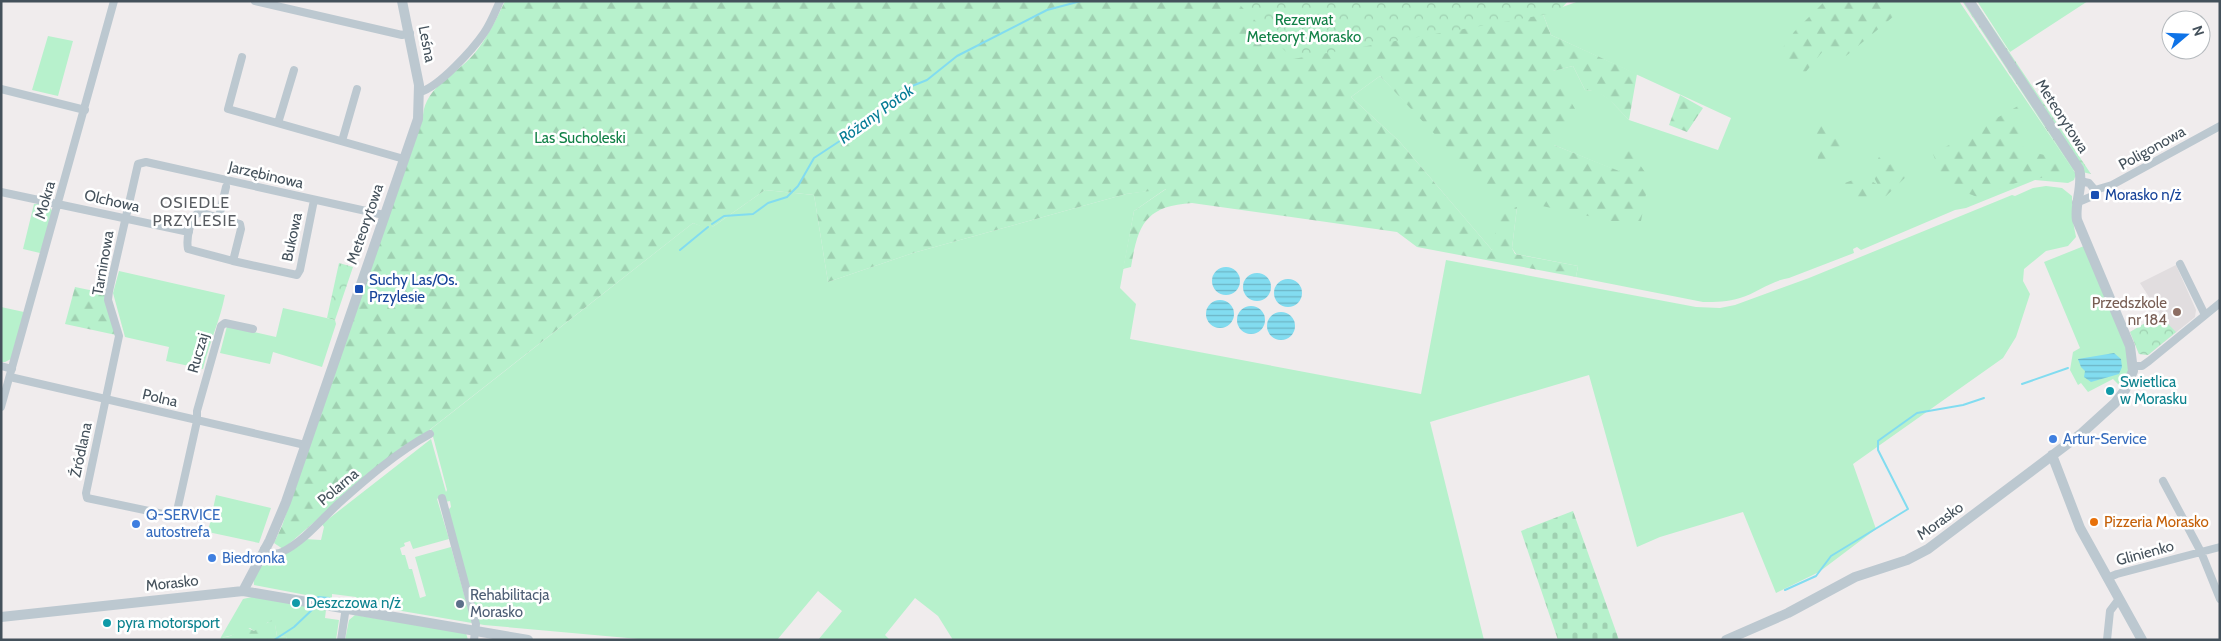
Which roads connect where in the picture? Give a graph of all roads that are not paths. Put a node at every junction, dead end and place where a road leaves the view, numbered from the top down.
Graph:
1 (114, 1) edge
2 (255, 1) edge
3 (402, 1) edge
4 (500, 1) edge
5 (1969, 1) edge
6 (410, 33) junction
7 (242, 57) dead end
8 (294, 70) dead end
9 (1, 89) edge
10 (357, 89) dead end
11 (420, 92) junction
12 (85, 110) junction
13 (278, 123) junction
14 (2220, 126) edge
15 (342, 141) junction
16 (403, 159) junction
17 (142, 162) joint
18 (2080, 181) junction
19 (226, 187) dead end
20 (2095, 190) junction
21 (1, 192) edge
22 (314, 200) junction
23 (2076, 203) junction
24 (58, 204) junction
25 (384, 215) junction
26 (219, 217) junction
27 (126, 218) junction
28 (189, 232) junction
29 (233, 261) junction
30 (2180, 264) dead end
31 (2220, 303) edge
32 (2205, 315) junction
33 (253, 329) dead end
34 (1, 366) edge
35 (2134, 368) junction
36 (12, 369) junction
37 (10, 377) junction
38 (106, 400) junction
39 (1, 407) edge
40 (197, 421) junction
41 (430, 434) dead end
42 (305, 445) junction
43 (2052, 455) junction
44 (2163, 481) dead end
45 (442, 498) dead end
46 (2220, 547) edge
47 (264, 549) junction
48 (2201, 552) junction
49 (2107, 578) junction
50 (243, 590) junction
51 (2119, 599) junction
52 (2220, 599) edge
53 (346, 607) junction
54 (1, 616) edge
55 (475, 635) edge
56 (341, 640) edge
57 (528, 640) edge
58 (1726, 640) edge
59 (2107, 640) edge
60 (2142, 640) edge

1 - 12 street, Mokra
2 - 6 street
3 - 6 street, Leśna
4 - 11 street
5 - 18 street, Meteorytowa
6 - 11 street, Leśna
7 - 13 street
8 - 13 street
9 - 12 street
10 - 15 street
11 - 16 street, Meteorytowa
12 - 24 street, Mokra
13 - 15 street
14 - 20 street, Poligonowa
15 - 16 street
16 - 25 street, Meteorytowa
17 - 22 street, Jarzębinowa
17 - 27 street, Tarninowa
18 - 20 street
18 - 23 street
19 - 26 street
20 - 23 street, Poligonowa
21 - 24 street, Olchowa
22 - 25 street, Jarzębinowa
22 - 29 street, Bukowa
23 - 35 street
24 - 27 street, Olchowa
24 - 36 street, Mokra
25 - 42 street, Meteorytowa
26 - 28 street
26 - 29 street
27 - 28 street, Olchowa
27 - 38 street, Tarninowa
28 - 29 street
30 - 32 street
31 - 32 street
32 - 35 street
33 - 40 street, Ruczaj
34 - 36 street
35 - 43 street, Morasko
36 - 37 street, Mokra
37 - 38 street, Polna
37 - 39 street, Mokra
38 - 40 street, Polna
38 - 40 street, Źródlana
40 - 42 street, Polna
41 - 47 street, Polarna
42 - 47 street, Meteorytowa
43 - 49 street
43 - 58 street, Morasko
44 - 48 street
45 - 55 street
46 - 48 street, Glinienko
47 - 50 street, Meteorytowa
48 - 49 street, Glinienko
48 - 52 street
49 - 51 street
50 - 53 street, Morasko
50 - 54 street, Morasko
51 - 59 street
51 - 60 street
53 - 55 street, Morasko
53 - 56 street
55 - 57 street, Morasko

